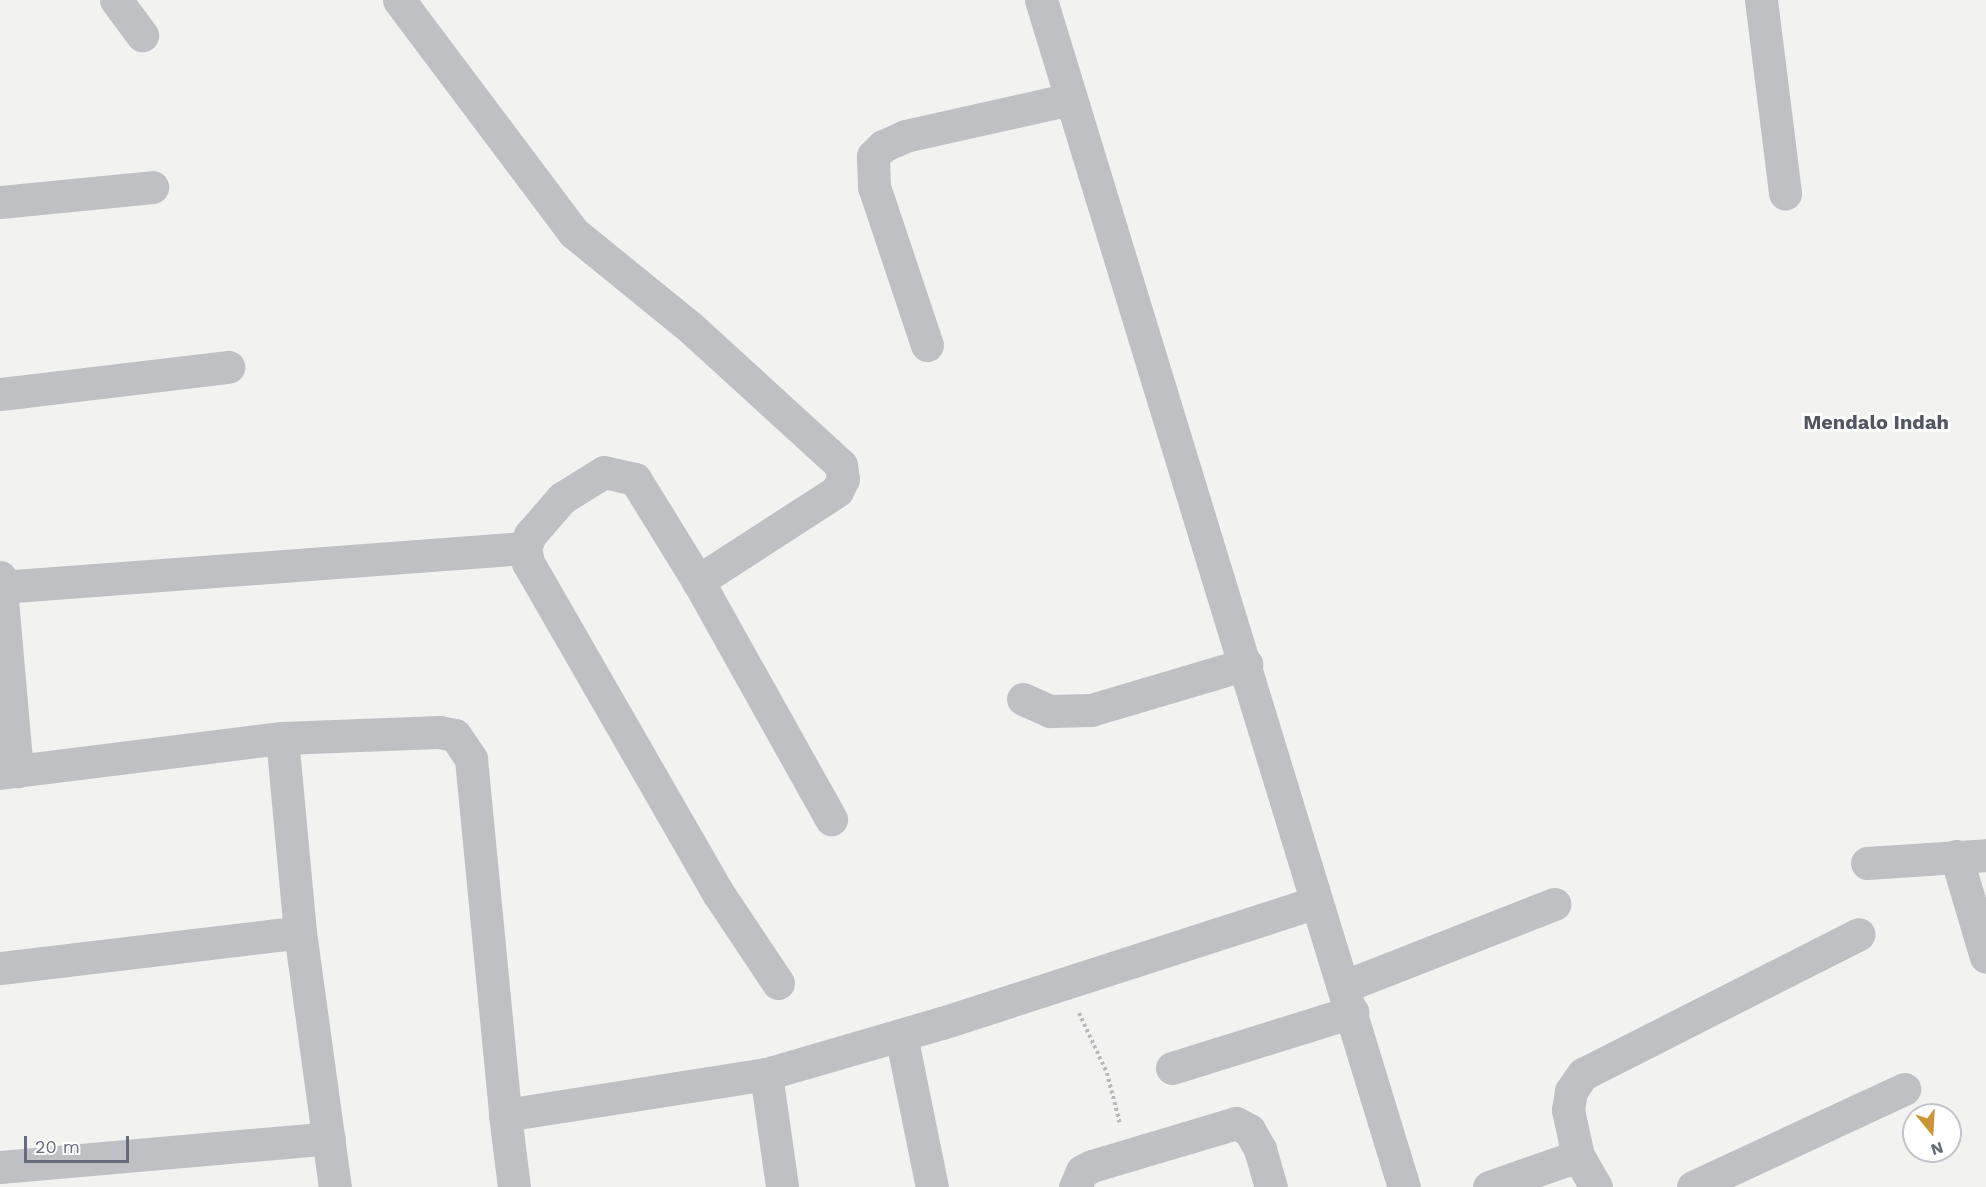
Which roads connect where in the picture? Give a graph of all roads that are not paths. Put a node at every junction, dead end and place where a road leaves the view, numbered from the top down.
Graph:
1 (116, 0) edge
2 (399, 0) edge
3 (1041, 0) edge
4 (1761, 0) edge
5 (142, 35) dead end
6 (1071, 99) junction
7 (152, 187) dead end
8 (1785, 194) dead end
9 (0, 202) edge
10 (927, 345) dead end
11 (228, 367) dead end
12 (0, 394) edge
13 (525, 548) junction
14 (698, 581) junction
15 (1, 582) edge
16 (1246, 664) junction
17 (1023, 699) dead end
18 (282, 738) junction
19 (8, 772) edge
20 (831, 819) dead end
21 (1971, 856) edge
22 (1867, 863) dead end
23 (1314, 903) junction
24 (1554, 904) dead end
25 (300, 932) junction
26 (1859, 934) dead end
27 (1986, 957) edge
28 (0, 968) edge
29 (778, 983) dead end
30 (1348, 999) junction
31 (901, 1035) junction
32 (1172, 1068) dead end
33 (766, 1074) junction
34 (1904, 1089) dead end
35 (505, 1115) junction
36 (328, 1138) junction
37 (1578, 1156) junction
38 (0, 1167) edge
39 (335, 1187) edge
40 (514, 1187) edge
41 (782, 1187) edge
42 (932, 1187) edge
43 (1075, 1187) edge
44 (1271, 1187) edge
45 (1404, 1187) edge
46 (1489, 1187) edge
47 (1596, 1187) edge
48 (1694, 1187) edge

1 - 5 street
2 - 14 street
3 - 6 street
4 - 8 street
6 - 10 street
6 - 16 street
7 - 9 street
11 - 12 street
13 - 14 street
13 - 15 street
13 - 29 street
14 - 20 street
15 - 19 street
16 - 17 street
16 - 23 street
18 - 19 street
18 - 25 street
18 - 35 street
21 - 22 street
21 - 27 street
23 - 30 street
23 - 31 street
24 - 30 street
25 - 28 street
25 - 36 street
26 - 37 street
30 - 32 street
30 - 45 street
31 - 33 street
31 - 42 street
33 - 35 street
33 - 41 street
34 - 48 street
35 - 40 street
36 - 38 street
36 - 39 street
37 - 46 street
37 - 47 street
43 - 44 street

